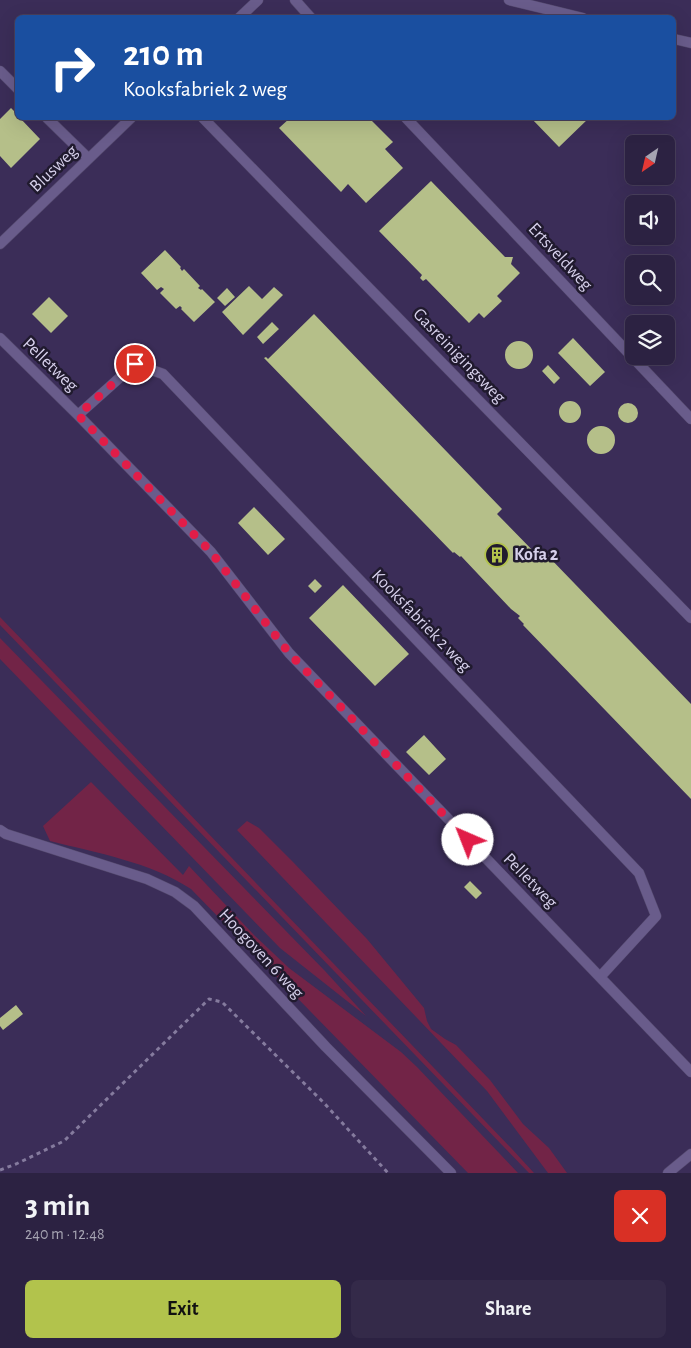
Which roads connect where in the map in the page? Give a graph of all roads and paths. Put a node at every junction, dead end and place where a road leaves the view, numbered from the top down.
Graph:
1 (258, 0) edge
2 (295, 0) edge
3 (509, 0) edge
4 (242, 15) edge
5 (308, 15) edge
6 (571, 15) edge
7 (676, 39) edge
8 (691, 43) edge
9 (0, 72) edge
10 (15, 86) edge
11 (49, 120) edge
12 (129, 120) edge
13 (205, 120) edge
14 (408, 120) edge
15 (88, 158) junction
16 (0, 244) edge
17 (0, 338) edge
18 (78, 415) junction
19 (691, 419) edge
20 (691, 618) edge
21 (0, 830) edge
22 (600, 977) junction
23 (691, 1072) edge
24 (691, 1154) edge
25 (0, 1170) edge
26 (388, 1173) edge
27 (451, 1173) edge
28 (668, 1173) edge

1 - 4 lane
2 - 5 lane
3 - 6 lane
7 - 8 lane
9 - 10 lane
11 - 15 lane
12 - 15 lane, Blusweg
13 - 20 lane, Gasreinigingsweg
14 - 19 lane, Ertsveldweg
15 - 16 lane, Blusweg
17 - 18 lane, Pelletweg
18 - 22 lane, Pelletweg
18 - 22 lane, Kooksfabriek 2 weg
21 - 27 lane, Hoogoven 6 weg
22 - 23 lane, Pelletweg
24 - 28 lane
25 - 26 path

